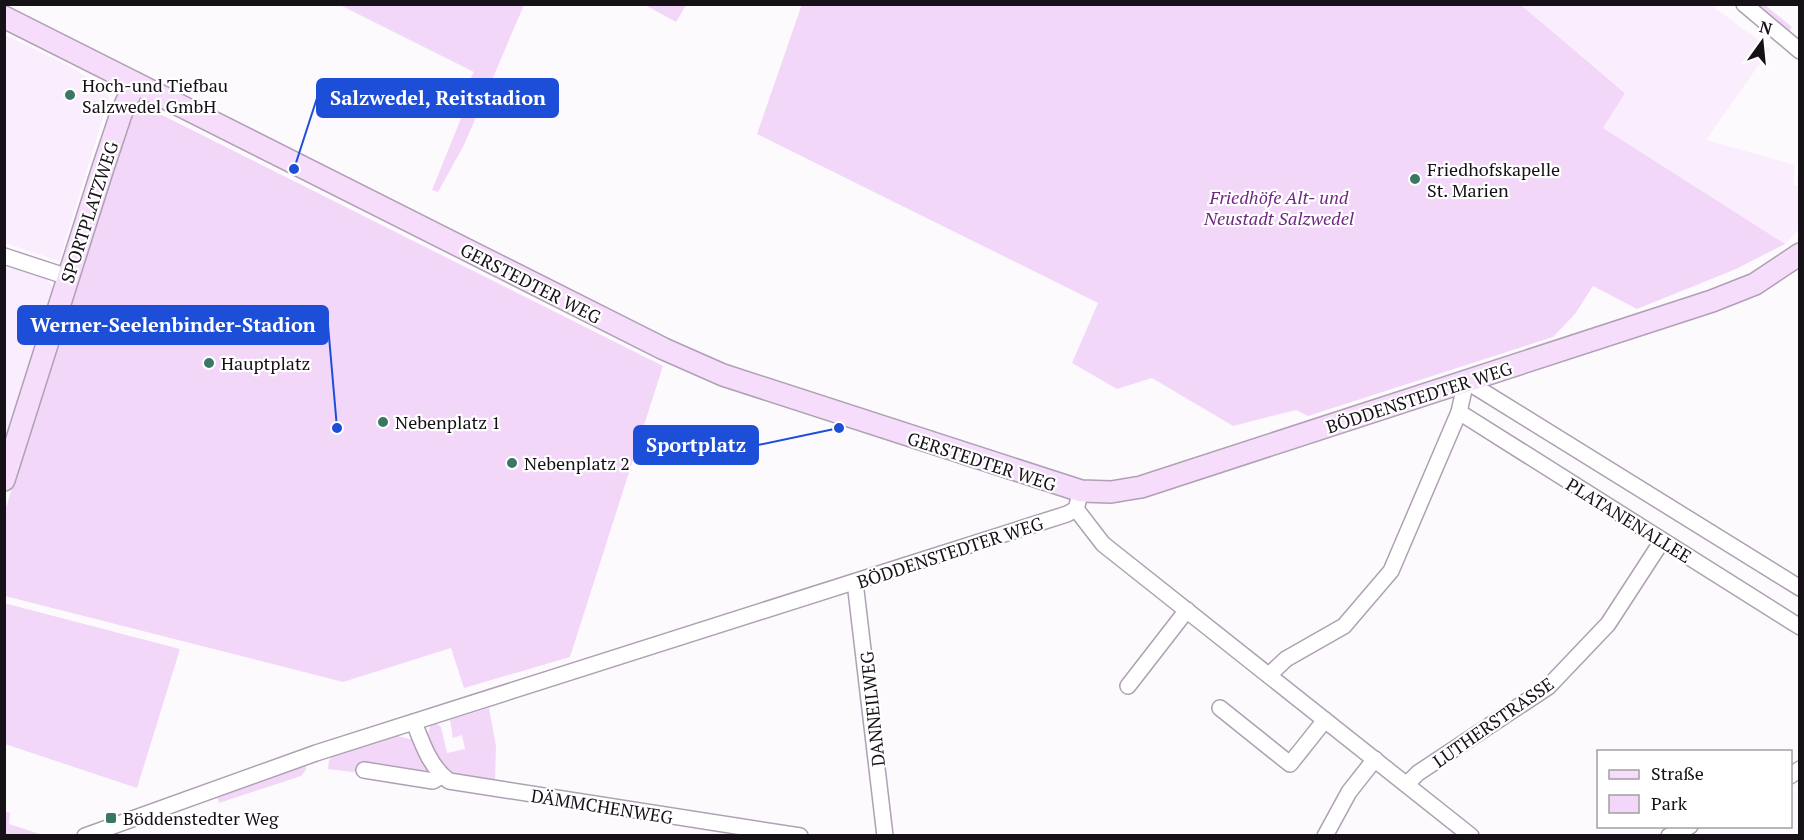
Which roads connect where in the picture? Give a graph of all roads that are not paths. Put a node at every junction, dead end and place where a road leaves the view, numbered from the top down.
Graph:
1 (1743, 4) edge
2 (4, 17) edge
3 (1800, 51) edge
4 (135, 83) junction
5 (1799, 255) edge
6 (4, 256) edge
7 (68, 277) junction
8 (1466, 381) junction
9 (1459, 412) junction
10 (4, 480) edge
11 (1078, 500) junction
12 (1662, 541) junction
13 (855, 582) junction
14 (1800, 588) edge
15 (1187, 610) junction
16 (1800, 627) edge
17 (1269, 675) junction
18 (1128, 686) dead end
19 (1220, 708) dead end
20 (1325, 720) junction
21 (414, 722) junction
22 (1375, 759) junction
23 (364, 770) dead end
24 (442, 776) junction
25 (1407, 784) junction
26 (1686, 828) edge
27 (86, 836) edge
28 (800, 836) edge
29 (885, 836) edge
30 (1325, 836) edge
31 (1471, 836) edge
32 (1669, 836) edge

1 - 3 street
2 - 4 street, GERSTEDTER WEG
4 - 7 street, SPORTPLATZWEG
4 - 11 street, GERSTEDTER WEG
5 - 8 street, BÖDDENSTEDTER WEG
6 - 7 street
7 - 10 street, SPORTPLATZWEG
8 - 9 street
8 - 11 street, BÖDDENSTEDTER WEG
8 - 14 street, PLATANENALLEE
9 - 12 street, PLATANENALLEE
9 - 17 street
11 - 13 street, BÖDDENSTEDTER WEG
11 - 15 street
12 - 16 street, PLATANENALLEE
12 - 25 street, LUTHERSTRASSE
13 - 21 street, BÖDDENSTEDTER WEG
13 - 29 street, DANNEILWEG
15 - 17 street
15 - 18 street
17 - 20 street
19 - 20 street
20 - 22 street
21 - 24 street
21 - 27 street, BÖDDENSTEDTER WEG
22 - 25 street
22 - 30 street
23 - 24 street, DÄMMCHENWEG
24 - 28 street, DÄMMCHENWEG
25 - 31 street
26 - 32 street

